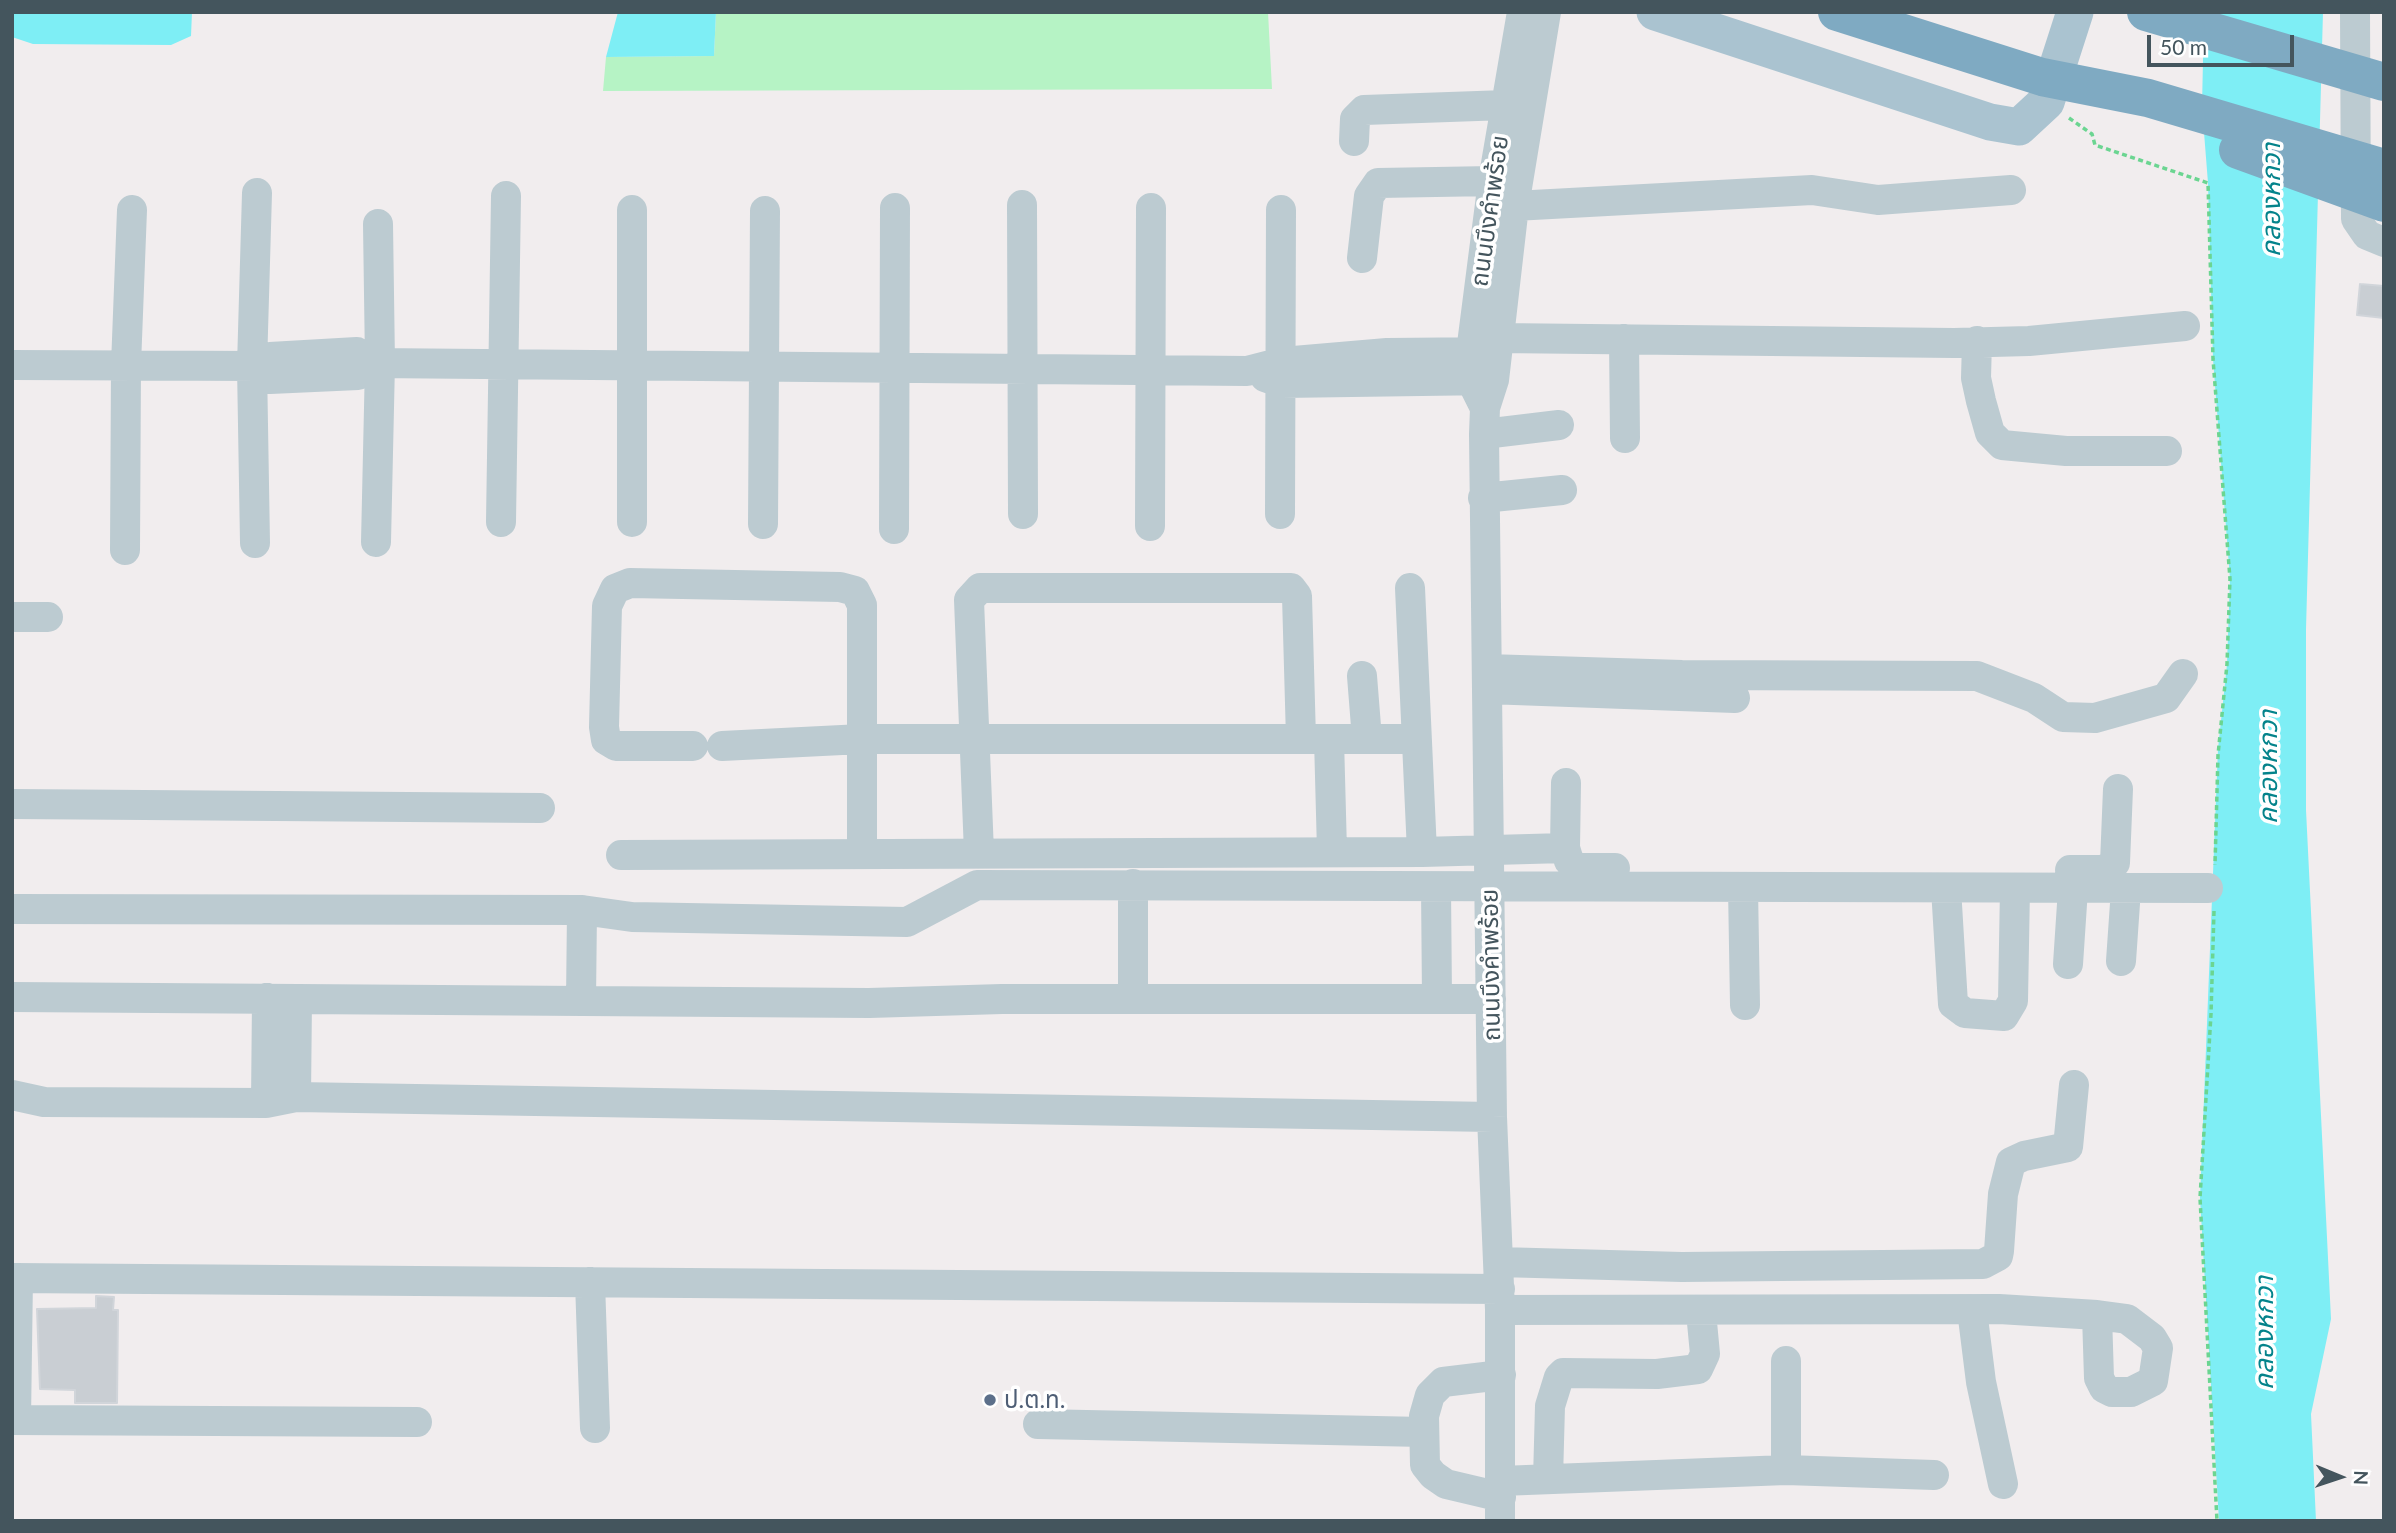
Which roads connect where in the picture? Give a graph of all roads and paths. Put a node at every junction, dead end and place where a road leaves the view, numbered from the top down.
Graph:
1 (1522, 12) edge
2 (1546, 12) edge
3 (1655, 12) edge
4 (2075, 12) edge
5 (2146, 12) edge
6 (2355, 12) edge
7 (1848, 16) edge
8 (2384, 82) edge
9 (2044, 90) junction
10 (1506, 105) junction
11 (1354, 141) dead end
12 (2384, 168) edge
13 (1493, 181) junction
14 (2011, 191) dead end
15 (257, 193) dead end
16 (506, 195) dead end
17 (2384, 203) edge
18 (1022, 205) dead end
19 (1514, 206) junction
20 (895, 208) dead end
21 (1151, 208) dead end
22 (632, 210) dead end
23 (1281, 210) dead end
24 (132, 211) dead end
25 (765, 211) dead end
26 (379, 223) dead end
27 (2384, 242) edge
28 (1363, 258) dead end
29 (2185, 326) dead end
30 (1624, 339) junction
31 (1977, 341) junction
32 (1486, 360) junction
33 (377, 363) junction
34 (502, 364) junction
35 (12, 365) edge
36 (126, 365) junction
37 (632, 365) junction
38 (255, 366) junction
39 (766, 366) junction
40 (893, 366) junction
41 (1022, 367) junction
42 (1151, 368) junction
43 (1282, 372) junction
44 (1484, 421) junction
45 (1559, 425) dead end
46 (1625, 438) dead end
47 (2167, 451) dead end
48 (1562, 490) dead end
49 (1483, 498) junction
50 (1023, 514) dead end
51 (1280, 514) dead end
52 (501, 522) dead end
53 (632, 522) dead end
54 (763, 524) dead end
55 (1150, 526) dead end
56 (894, 529) dead end
57 (376, 542) dead end
58 (255, 543) dead end
59 (125, 550) dead end
60 (1410, 587) dead end
61 (12, 617) edge
62 (48, 617) dead end
63 (2183, 674) dead end
64 (1362, 676) dead end
65 (1487, 679) junction
66 (1735, 698) dead end
67 (862, 738) junction
68 (1315, 739) junction
69 (1367, 739) junction
70 (1416, 739) junction
71 (972, 740) junction
72 (1566, 783) dead end
73 (2118, 789) dead end
74 (12, 804) edge
75 (540, 808) dead end
76 (1489, 848) junction
77 (1565, 848) junction
78 (1332, 851) junction
79 (1422, 852) junction
80 (862, 853) junction
81 (979, 853) junction
82 (621, 855) dead end
83 (1133, 884) junction
84 (1436, 887) junction
85 (1490, 887) junction
86 (1743, 887) junction
87 (1946, 888) junction
88 (2015, 888) junction
89 (2073, 889) junction
90 (2126, 889) junction
91 (2212, 891) junction
92 (12, 909) edge
93 (582, 911) junction
94 (2121, 961) dead end
95 (2068, 964) dead end
96 (12, 997) edge
97 (267, 998) junction
98 (1133, 998) junction
99 (297, 999) junction
100 (1437, 999) junction
101 (1491, 999) junction
102 (581, 1001) junction
103 (1745, 1005) dead end
104 (2074, 1085) dead end
105 (12, 1095) edge
106 (296, 1097) junction
107 (266, 1103) junction
108 (1492, 1117) junction
109 (15, 1278) edge
110 (590, 1282) junction
111 (1500, 1287) junction
112 (1972, 1310) junction
113 (1701, 1312) junction
114 (2097, 1315) dead end
115 (1786, 1361) dead end
116 (1501, 1375) junction
117 (14, 1420) edge
118 (417, 1422) dead end
119 (1038, 1424) dead end
120 (595, 1428) dead end
121 (1424, 1432) junction
122 (1786, 1470) junction
123 (1934, 1475) dead end
124 (1548, 1479) junction
125 (2003, 1484) dead end
126 (1500, 1500) edge
127 (2217, 1521) edge

1 - 10 street, ถนนบึงคำพร้อย
2 - 19 street, ถนนบึงคำพร้อย
3 - 9 main road
4 - 9 main road
5 - 8 highway
6 - 27 street
7 - 9 highway
9 - 12 highway
9 - 17 highway
9 - 91 path
10 - 11 street
10 - 13 street, ถนนบึงคำพร้อย
13 - 28 street
13 - 32 street, ถนนบึงคำพร้อย
14 - 19 street
15 - 38 street
16 - 34 street
18 - 41 street
19 - 32 street, ถนนบึงคำพร้อย
20 - 40 street
21 - 42 street
22 - 37 street
23 - 43 street
24 - 36 street
25 - 39 street
26 - 33 street
29 - 31 street
30 - 31 street
30 - 32 street
30 - 46 street
31 - 47 street
32 - 43 street
32 - 44 street, ถนนบึงคำพร้อย
33 - 34 street
33 - 38 street
33 - 57 street
34 - 37 street
34 - 52 street
35 - 36 street
36 - 38 street
36 - 59 street
37 - 39 street
37 - 53 street
38 - 58 street
39 - 40 street
39 - 54 street
40 - 41 street
40 - 56 street
41 - 42 street
41 - 50 street
42 - 43 street
42 - 55 street
43 - 51 street
44 - 45 street
44 - 49 street, ถนนบึงคำพร้อย
48 - 49 street
49 - 65 street, ถนนบึงคำพร้อย
60 - 70 street
61 - 62 street
63 - 65 street
64 - 69 street
65 - 66 street
65 - 76 street, ถนนบึงคำพร้อย
67 - 67 street
67 - 71 street
67 - 80 street
68 - 69 street
68 - 71 street
68 - 71 street
68 - 78 street
69 - 70 street
70 - 79 street
71 - 81 street
72 - 77 street
73 - 77 street
74 - 75 street
76 - 77 street
76 - 79 street
76 - 85 street, ถนนบึงคำพร้อย
78 - 79 street
78 - 81 street
80 - 81 street
80 - 82 street
83 - 84 street
83 - 93 street
83 - 98 street
84 - 85 street
84 - 100 street
85 - 86 street
85 - 101 street, ถนนบึงคำพร้อย
86 - 87 street
86 - 103 street
87 - 88 street
87 - 88 street
88 - 89 street
89 - 90 street
89 - 95 street
90 - 91 street
90 - 94 street
91 - 127 path
92 - 93 street
93 - 102 street
96 - 97 street
97 - 99 street
97 - 107 street
98 - 100 street
98 - 102 street
99 - 102 street
99 - 106 street
100 - 101 street
101 - 108 street, ถนนบึงคำพร้อย
104 - 111 street
105 - 107 street
106 - 107 street
106 - 108 street
108 - 111 street, ถนนบึงคำพร้อย
109 - 110 street
109 - 117 street
110 - 111 street
110 - 120 street
111 - 113 street
111 - 116 street, ถนนบึงคำพร้อย
112 - 113 street
112 - 114 street
112 - 125 street
113 - 124 street
115 - 122 street
116 - 121 street
116 - 126 street, ถนนบึงคำพร้อย
117 - 118 street
119 - 121 street
121 - 126 street
122 - 123 street
122 - 124 street
124 - 126 street

